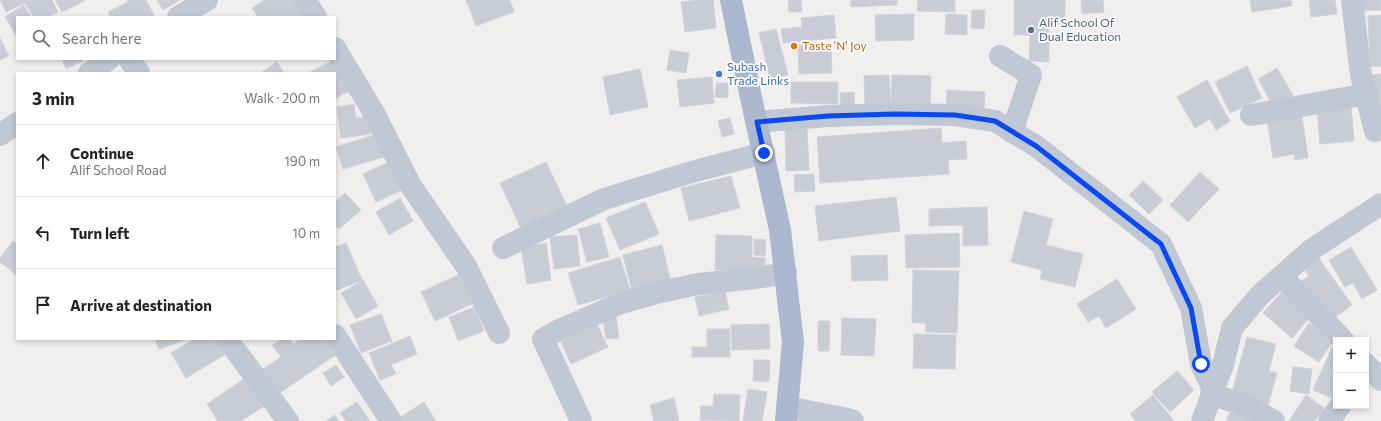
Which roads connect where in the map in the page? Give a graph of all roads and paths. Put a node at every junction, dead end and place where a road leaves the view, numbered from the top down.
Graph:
1 (207, 0) edge
2 (306, 0) edge
3 (732, 0) edge
4 (1352, 0) edge
5 (180, 16) edge
6 (315, 16) edge
7 (336, 50) edge
8 (1000, 56) dead end
9 (108, 60) edge
10 (130, 60) edge
11 (90, 72) edge
12 (138, 72) edge
13 (1367, 94) junction
14 (1251, 115) dead end
15 (757, 122) junction
16 (16, 124) edge
17 (1375, 131) dead end
18 (1012, 132) junction
19 (0, 135) edge
20 (764, 153) junction
21 (1381, 204) edge
22 (503, 248) dead end
23 (786, 272) junction
24 (1282, 277) junction
25 (499, 333) dead end
26 (336, 337) edge
27 (1340, 337) edge
28 (228, 340) edge
29 (1212, 392) junction
30 (1338, 409) edge
31 (787, 414) edge
32 (288, 421) edge
33 (391, 421) edge
34 (581, 421) edge
35 (852, 421) edge
36 (1202, 421) edge
37 (1274, 421) edge
38 (1330, 421) edge

1 - 5 street
2 - 6 street
3 - 15 main road
4 - 13 street
7 - 25 street
8 - 18 street
9 - 11 street
10 - 12 street
13 - 14 street
13 - 17 street
15 - 18 street
15 - 20 main road
16 - 19 street
18 - 29 street
20 - 22 street
20 - 23 main road
21 - 24 street
23 - 31 main road
23 - 34 street
24 - 27 street
24 - 29 street
26 - 33 street
28 - 32 street
29 - 36 street
29 - 37 street
30 - 38 street
31 - 35 street

